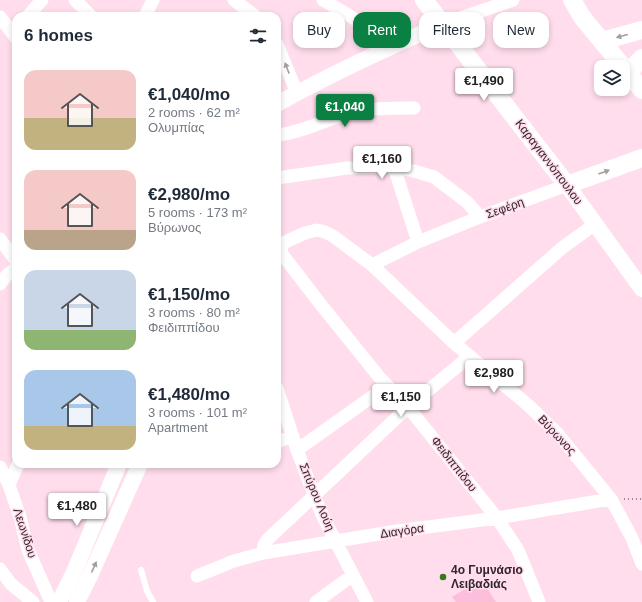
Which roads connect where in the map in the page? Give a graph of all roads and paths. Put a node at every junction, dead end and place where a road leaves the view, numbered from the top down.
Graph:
1 (42, 0) edge
2 (75, 0) edge
3 (153, 0) edge
4 (234, 0) edge
5 (323, 0) edge
6 (424, 0) edge
7 (513, 0) edge
8 (572, 0) edge
9 (32, 12) edge
10 (87, 12) edge
11 (147, 12) edge
12 (250, 12) edge
13 (434, 12) edge
14 (478, 12) edge
15 (0, 17) edge
16 (353, 18) edge
17 (12, 29) edge
18 (642, 30) edge
19 (602, 41) junction
20 (389, 48) edge
21 (461, 48) edge
22 (281, 54) edge
23 (642, 58) edge
24 (617, 60) edge
25 (630, 71) edge
26 (630, 75) edge
27 (642, 90) edge
28 (297, 93) junction
29 (281, 102) edge
30 (414, 108) dead end
31 (281, 134) edge
32 (642, 158) edge
33 (394, 168) junction
34 (281, 177) edge
35 (567, 185) junction
36 (480, 217) junction
37 (595, 224) junction
38 (0, 239) edge
39 (418, 242) junction
40 (283, 243) joint
41 (12, 256) edge
42 (372, 265) junction
43 (12, 271) edge
44 (0, 284) edge
45 (642, 288) edge
46 (454, 343) junction
47 (470, 356) junction
48 (387, 386) junction
49 (281, 400) edge
50 (408, 407) junction
51 (293, 436) junction
52 (281, 440) edge
53 (297, 450) junction
54 (0, 467) edge
55 (16, 468) edge
56 (117, 468) edge
57 (138, 468) edge
58 (9, 485) junction
59 (314, 495) junction
60 (611, 499) junction
61 (497, 518) junction
62 (336, 541) junction
63 (263, 553) junction
64 (642, 564) edge
65 (0, 569) edge
66 (141, 570) dead end
67 (353, 575) junction
68 (197, 576) dead end
69 (33, 602) edge
70 (51, 602) edge
71 (59, 602) edge
72 (77, 602) edge
73 (153, 602) edge
74 (316, 602) edge
75 (367, 602) edge
76 (539, 602) edge

1 - 9 street
2 - 10 street
3 - 11 street
4 - 12 street
5 - 16 street
6 - 13 main road, Καραγιαννόπουλου
7 - 14 street
8 - 19 main road
15 - 17 street
18 -> 19 main road
19 - 24 main road
20 - 28 street
21 - 35 main road, Καραγιαννόπουλου
28 -> 22 street
23 - 25 main road
26 - 27 main road
28 - 29 street
30 - 31 street
35 -> 32 main road, Σεφέρη
33 - 34 street
33 - 36 street
33 - 39 street
35 - 36 street, Σεφέρη
35 - 37 street, Καραγιαννόπουλου
36 - 39 street, Σεφέρη
37 - 45 street, Καραγιαννόπουλου
37 - 46 street
38 - 41 street
39 - 42 street, Σεφέρη
40 - 42 street, Βύρωνος
40 - 48 street, Φειδιππίδου
42 - 46 street, Βύρωνος
43 - 44 street
46 - 47 street, Βύρωνος
47 - 50 street
47 - 60 street, Βύρωνος
48 - 50 street, Φειδιππίδου
48 - 53 street
49 - 51 street, Σπύρου Λούη
50 - 59 street
50 - 61 street, Φειδιππίδου
51 - 52 street
51 - 53 street, Σπύρου Λούη
53 - 59 street, Σπύρου Λούη
54 - 58 street, Λεωνίδου
55 - 58 street
56 - 71 street
72 -> 57 street
58 - 70 street, Λεωνίδου
59 - 62 street, Σπύρου Λούη
59 - 63 street
60 - 61 street, Διαγόρα
60 - 64 street, Βύρωνος
61 - 62 street, Διαγόρα
61 - 76 street, Φειδιππίδου
62 - 63 street, Διαγόρα
62 - 67 street, Σπύρου Λούη
63 - 68 street, Διαγόρα
65 - 69 street
66 - 73 lane
67 - 74 street
67 - 75 street, Σπύρου Λούη

